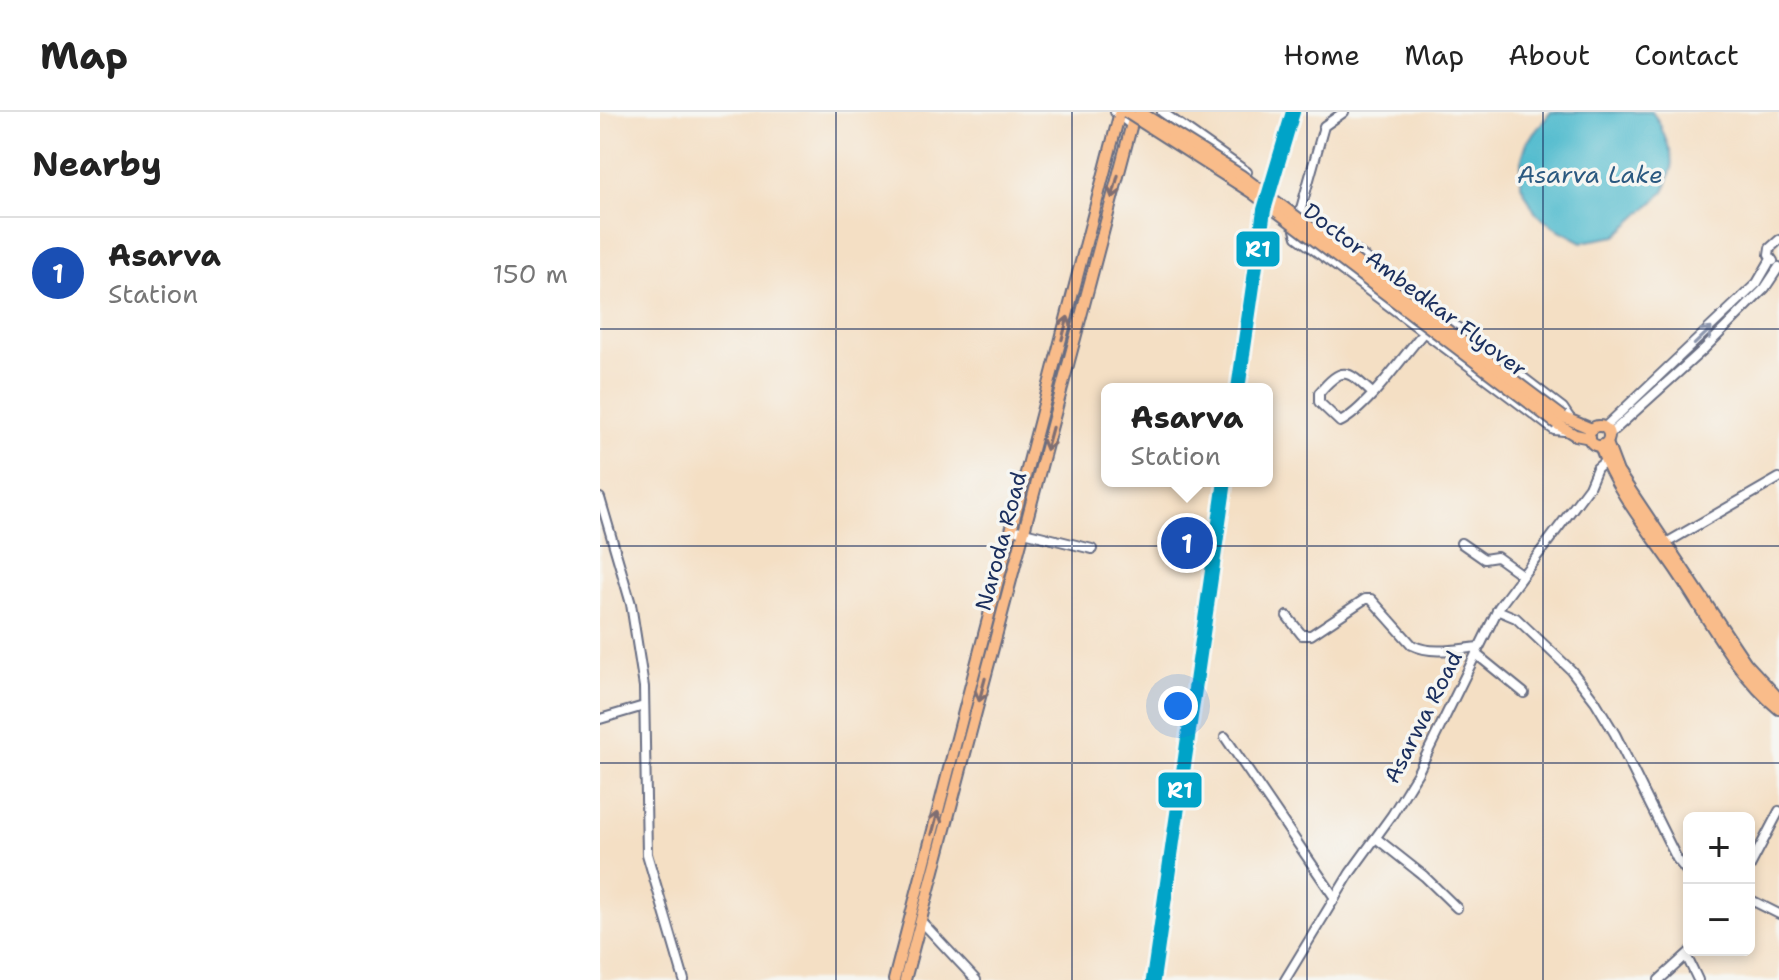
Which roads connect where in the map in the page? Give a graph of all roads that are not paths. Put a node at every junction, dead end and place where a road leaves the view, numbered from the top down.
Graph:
1 (1138, 112) edge
2 (1162, 112) edge
3 (1344, 112) edge
4 (1120, 113) edge
5 (1131, 125) junction
6 (1247, 172) dead end
7 (1300, 211) junction
8 (1778, 238) edge
9 (1776, 263) edge
10 (1779, 287) edge
11 (1765, 288) junction
12 (1424, 332) junction
13 (1684, 360) junction
14 (1372, 393) junction
15 (1565, 423) junction
16 (1591, 434) junction
17 (1605, 438) junction
18 (1609, 461) junction
19 (1779, 478) edge
20 (600, 498) edge
21 (1012, 529) junction
22 (1024, 532) junction
23 (1461, 543) dead end
24 (1663, 544) junction
25 (1092, 549) dead end
26 (1522, 575) junction
27 (1497, 610) junction
28 (1287, 616) dead end
29 (1478, 650) junction
30 (1737, 656) junction
31 (1524, 693) dead end
32 (1779, 699) edge
33 (644, 706) junction
34 (1779, 709) edge
35 (600, 719) edge
36 (1225, 737) dead end
37 (1779, 811) edge
38 (1376, 838) junction
39 (1755, 857) edge
40 (1683, 866) edge
41 (1335, 898) junction
42 (1755, 902) edge
43 (1457, 908) dead end
44 (1779, 914) edge
45 (921, 921) junction
46 (1687, 956) edge
47 (1691, 956) edge
48 (684, 980) edge
49 (894, 980) edge
50 (905, 980) edge
51 (976, 980) edge
52 (1285, 980) edge
53 (1659, 980) edge
54 (1698, 980) edge

1 - 5 main road, Naroda Road
1 - 15 main road, Doctor Ambedkar Flyover, bridge
2 - 6 street
3 - 7 street
4 - 5 street
4 - 15 main road, Doctor Ambedkar Flyover, bridge
21 -> 4 main road, Naroda Road
5 -> 22 main road, Naroda Road
7 - 12 street
7 - 15 street
8 - 9 street
9 - 11 street
13 -> 9 street
10 - 11 street
11 - 13 street
12 - 14 street
12 - 15 street
13 - 17 street
13 - 17 street
14 - 14 street
15 - 16 main road
16 - 17 main road
16 - 17 main road
17 - 18 main road
18 - 24 main road
18 - 26 street, Asarwa Road
19 - 24 street
20 - 33 street
21 - 22 street
49 -> 21 main road, Naroda Road
22 - 25 street
22 -> 45 main road, Naroda Road
23 - 26 street
24 - 30 main road
26 - 27 street, Asarwa Road
27 - 29 street, Asarwa Road
27 - 40 street
28 - 29 street
29 - 31 street
29 - 38 street, Asarwa Road
30 - 32 main road
30 - 34 main road
33 - 35 street
33 - 48 street
36 - 41 street
37 - 39 street
38 - 41 street, Asarwa Road
38 - 43 street
41 - 52 street, Asarwa Road
42 - 44 street
45 - 50 main road, Naroda Road
45 - 51 street
46 - 53 street
47 - 54 street

